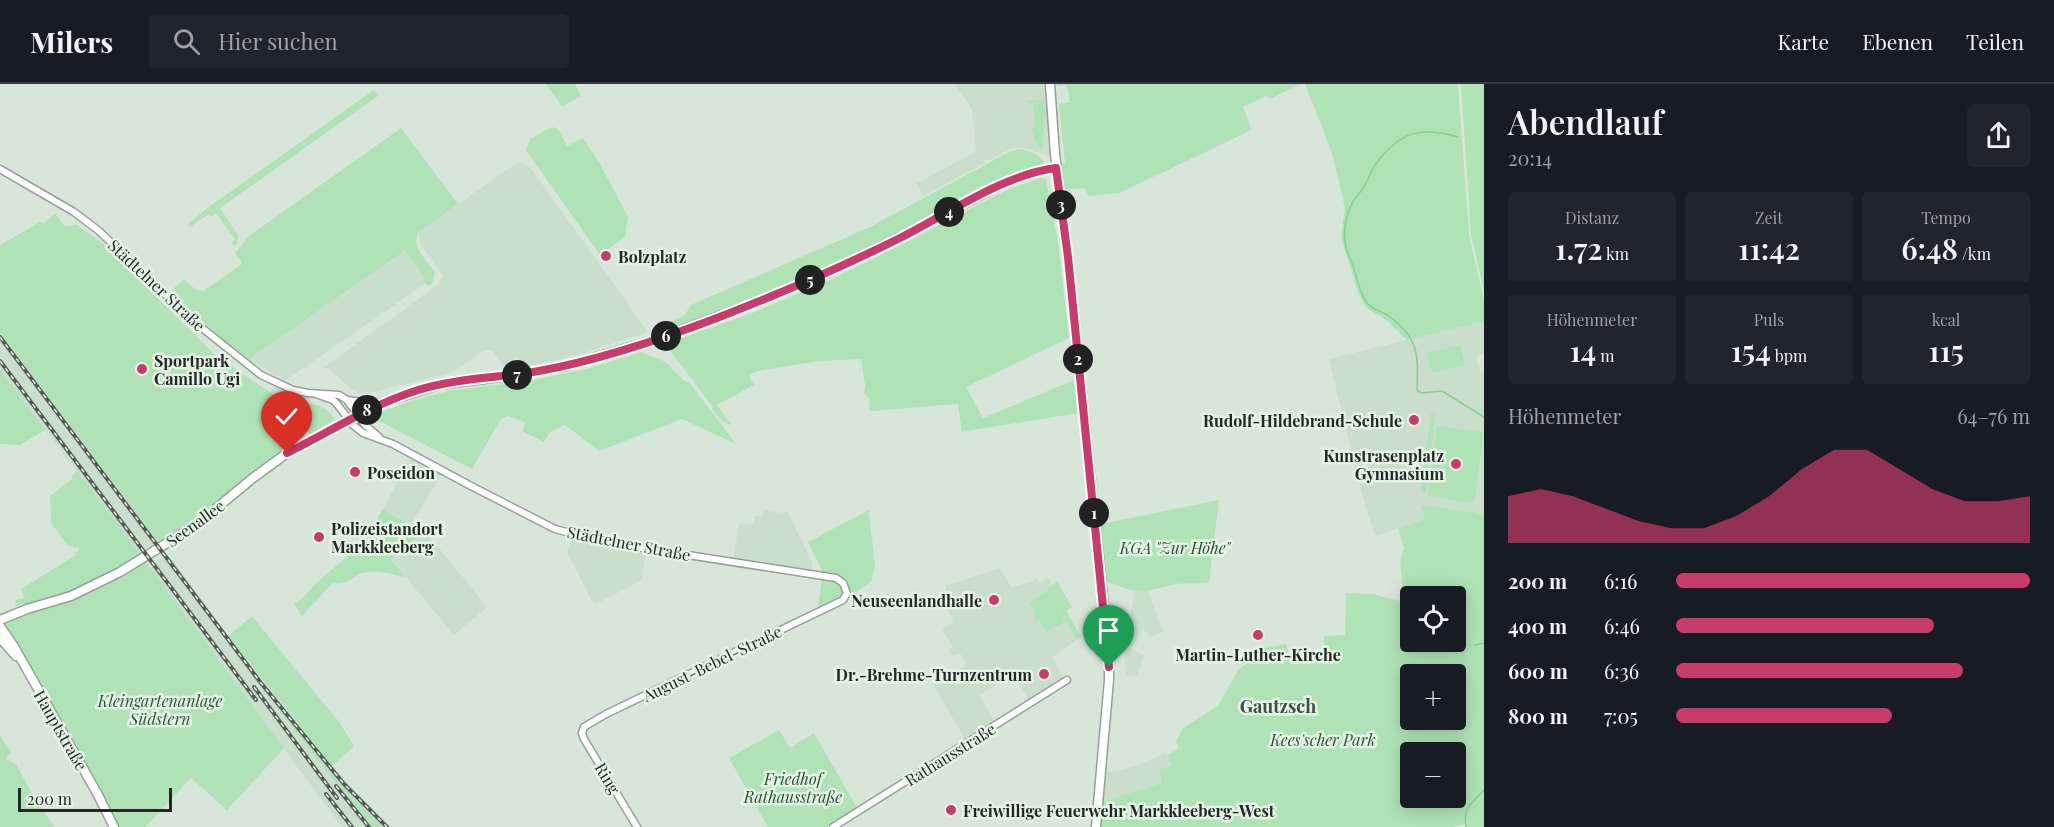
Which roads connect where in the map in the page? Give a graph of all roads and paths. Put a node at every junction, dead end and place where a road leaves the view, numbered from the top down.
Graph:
1 (1050, 84) edge
2 (1056, 168) junction
3 (0, 169) edge
4 (316, 394) junction
5 (347, 400) junction
6 (379, 404) junction
7 (357, 415) junction
8 (349, 419) junction
9 (380, 437) junction
10 (843, 600) joint
11 (0, 620) edge
12 (0, 626) edge
13 (0, 638) edge
14 (24, 666) junction
15 (1067, 680) dead end
16 (583, 728) joint
17 (114, 827) edge
18 (637, 827) edge
19 (833, 827) edge
20 (1096, 827) edge

1 - 2 main road
2 - 6 main road, Seenallee
2 - 20 main road
3 - 4 street, Städtelner Straße
4 - 5 street, Städtelner Straße
4 - 8 street, Städtelner Straße
5 - 6 street, Seenallee
5 - 7 street, Städtelner Straße
6 - 7 main road, Seenallee
7 - 8 main road, Seenallee
7 - 9 street, Städtelner Straße
8 - 9 street, Städtelner Straße
8 - 11 main road, Seenallee
9 - 10 street, Städtelner Straße
10 - 16 street, August-Bebel-Straße
12 - 14 main road, Hauptstraße
13 - 14 main road, Hauptstraße
14 - 17 main road, Hauptstraße
15 - 19 street, Rathausstraße
16 - 18 street, Ring

